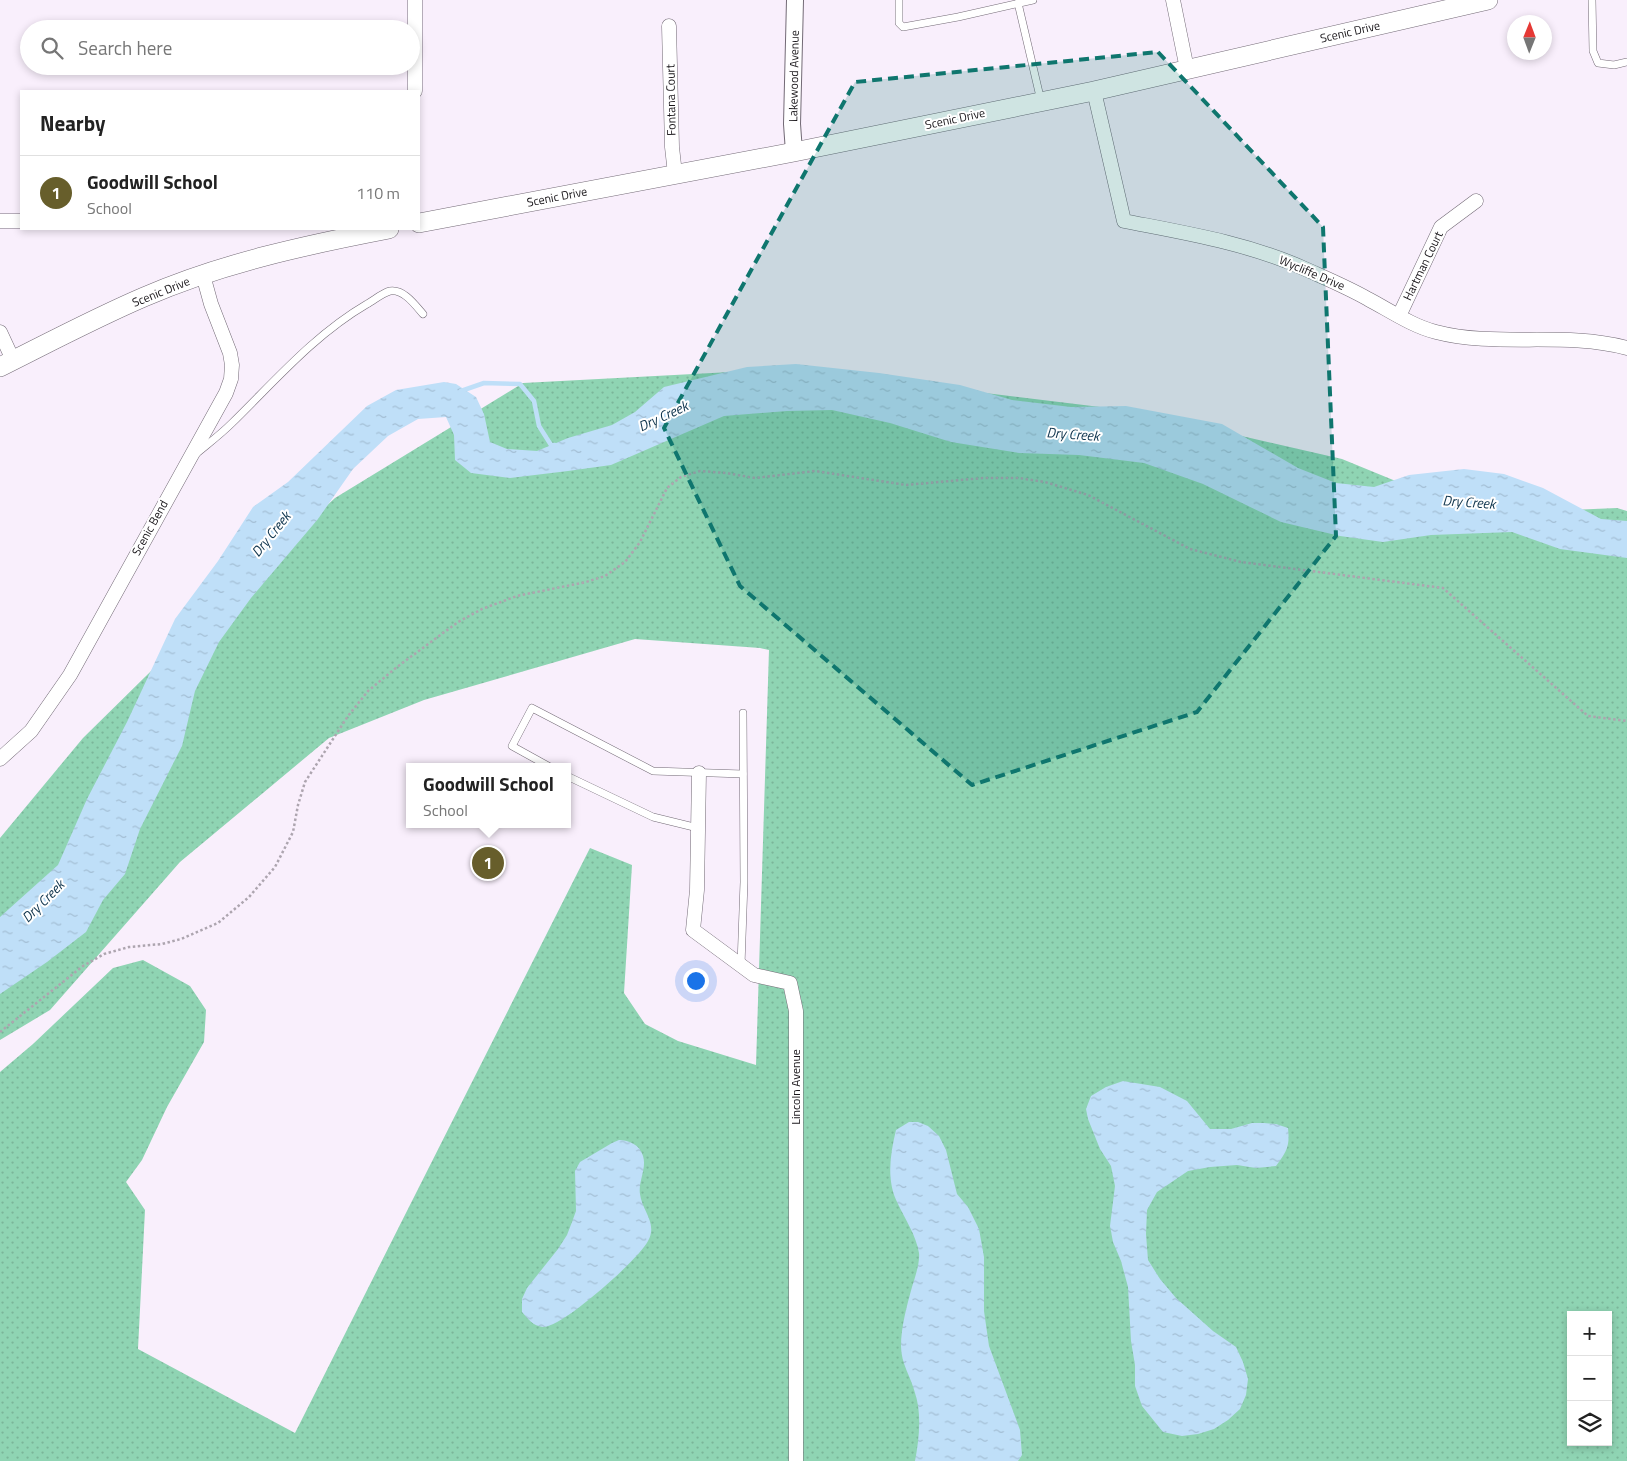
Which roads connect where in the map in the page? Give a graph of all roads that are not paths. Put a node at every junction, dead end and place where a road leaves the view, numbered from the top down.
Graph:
1 (414, 0) edge
2 (795, 0) edge
3 (899, 0) edge
4 (1033, 0) edge
5 (1173, 0) edge
6 (1488, 0) edge
7 (1592, 0) edge
8 (1018, 3) junction
9 (414, 20) edge
10 (669, 26) dead end
11 (1627, 62) edge
12 (1187, 70) junction
13 (415, 75) edge
14 (415, 90) edge
15 (1094, 91) junction
16 (1041, 102) junction
17 (794, 152) junction
18 (674, 174) junction
19 (1476, 201) dead end
20 (20, 220) edge
21 (420, 220) edge
22 (0, 221) edge
23 (384, 230) edge
24 (203, 275) junction
25 (423, 314) dead end
26 (1399, 316) junction
27 (0, 332) edge
28 (1627, 348) edge
29 (6, 364) edge
30 (186, 463) junction
31 (743, 713) dead end
32 (0, 759) edge
33 (543, 763) edge
34 (699, 773) junction
35 (743, 774) junction
36 (571, 778) edge
37 (698, 828) junction
38 (742, 966) junction
39 (796, 1461) edge

1 - 9 street
2 - 17 street, Lakewood Avenue
3 - 8 lane
4 - 8 lane
5 - 12 street
6 - 12 main road, Scenic Drive
7 - 11 lane
8 - 16 lane
10 - 18 street, Fontana Court
12 - 15 main road, Scenic Drive
13 - 14 street
15 - 16 main road, Scenic Drive
15 - 26 street, Wycliffe Drive
16 - 17 main road, Scenic Drive
17 - 18 main road, Scenic Drive
18 - 21 main road, Scenic Drive
19 - 26 street, Hartman Court
20 - 22 street
23 - 24 main road, Scenic Drive
24 - 29 main road, Scenic Drive
24 - 30 street, Scenic Bend
25 - 30 lane
26 - 28 street, Wycliffe Drive
27 - 29 street
30 - 32 street, Scenic Bend
31 - 35 lane
33 - 34 lane
34 - 35 lane
34 - 37 street, Lincoln Avenue
35 - 38 lane
36 - 37 lane
37 - 38 street, Lincoln Avenue
38 - 39 street, Lincoln Avenue

